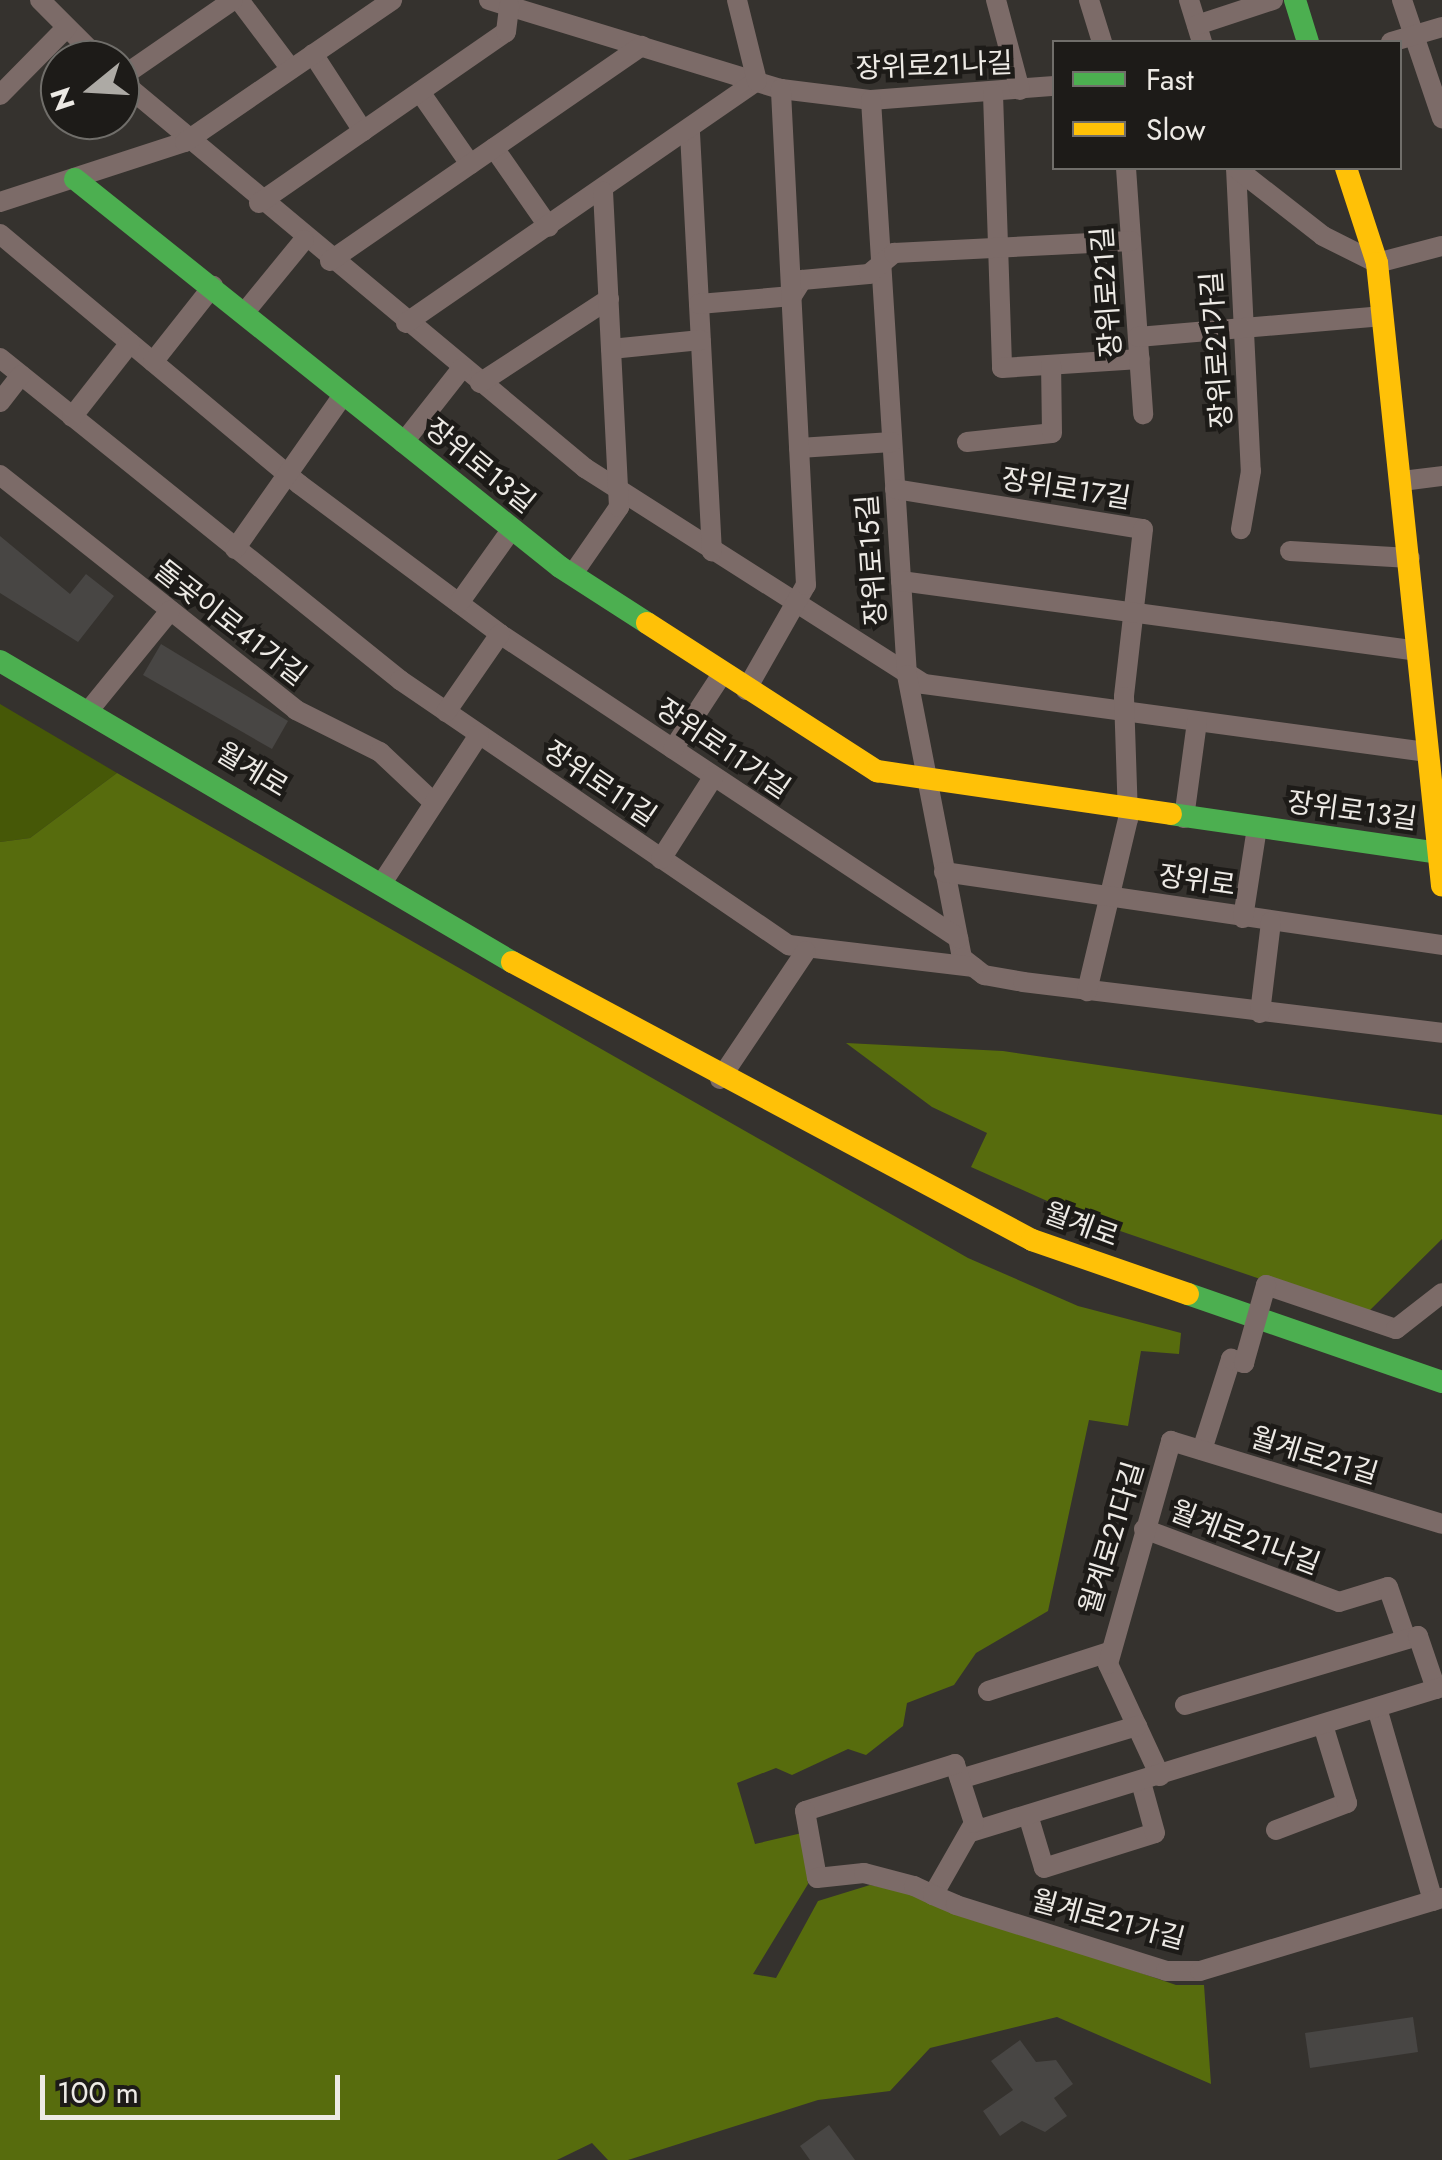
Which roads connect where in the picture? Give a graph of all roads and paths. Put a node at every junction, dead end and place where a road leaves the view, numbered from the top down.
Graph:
1 (40, 0) edge
2 (236, 0) edge
3 (392, 0) edge
4 (738, 0) edge
5 (996, 0) edge
6 (1090, 0) edge
7 (1189, 0) edge
8 (1273, 0) edge
9 (1295, 0) edge
10 (1402, 0) edge
11 (499, 3) edge
12 (67, 27) junction
13 (1442, 27) edge
14 (1199, 34) edge
15 (1413, 36) junction
16 (80, 40) edge
17 (1101, 40) edge
18 (1307, 40) edge
19 (1399, 40) edge
20 (642, 46) junction
21 (313, 54) junction
22 (140, 65) edge
23 (291, 70) junction
24 (757, 81) junction
25 (1052, 86) edge
26 (781, 88) junction
27 (1020, 90) junction
28 (420, 92) junction
29 (0, 94) edge
30 (993, 94) junction
31 (140, 98) edge
32 (872, 100) junction
33 (1442, 118) edge
34 (364, 131) junction
35 (690, 133) junction
36 (186, 142) junction
37 (494, 148) junction
38 (470, 164) junction
39 (1126, 170) edge
40 (1236, 170) edge
41 (1239, 170) edge
42 (1347, 170) edge
43 (75, 179) junction
44 (603, 191) junction
45 (0, 202) edge
46 (259, 203) junction
47 (549, 227) junction
48 (0, 234) edge
49 (304, 240) junction
50 (1131, 241) junction
51 (1442, 246) edge
52 (1001, 247) junction
53 (330, 261) junction
54 (881, 261) junction
55 (1377, 263) junction
56 (213, 286) junction
57 (792, 296) junction
58 (609, 299) junction
59 (699, 304) junction
60 (244, 312) junction
61 (1383, 316) junction
62 (406, 323) junction
63 (1243, 328) junction
64 (1138, 337) junction
65 (701, 340) junction
66 (130, 342) junction
67 (612, 349) junction
68 (0, 358) edge
69 (1140, 360) junction
70 (153, 362) junction
71 (1052, 365) junction
72 (462, 368) junction
73 (21, 375) junction
74 (480, 383) junction
75 (344, 394) junction
76 (0, 402) edge
77 (1143, 414) dead end
78 (72, 416) junction
79 (892, 442) junction
80 (967, 442) dead end
81 (403, 443) junction
82 (799, 448) junction
83 (0, 475) edge
84 (289, 476) junction
85 (1442, 476) edge
86 (1402, 480) junction
87 (895, 489) junction
88 (620, 490) junction
89 (1241, 529) dead end
90 (512, 530) junction
91 (235, 549) junction
92 (712, 550) junction
93 (1290, 552) dead end
94 (1410, 558) junction
95 (572, 575) junction
96 (900, 581) junction
97 (459, 603) junction
98 (800, 608) junction
99 (170, 611) junction
100 (1134, 615) junction
101 (500, 634) junction
102 (1418, 651) junction
103 (0, 661) edge
104 (722, 674) junction
105 (907, 674) junction
106 (1432, 687) edge
107 (746, 690) junction
108 (90, 709) junction
109 (446, 712) junction
110 (1126, 712) junction
111 (1197, 722) junction
112 (479, 735) junction
113 (673, 749) junction
114 (1428, 752) junction
115 (925, 775) junction
116 (714, 776) junction
117 (433, 802) junction
118 (1124, 810) junction
119 (1184, 818) junction
120 (1257, 828) junction
121 (1438, 853) junction
122 (661, 859) junction
123 (944, 872) junction
124 (382, 883) junction
125 (1442, 886) edge
126 (1104, 899) junction
127 (1243, 918) junction
128 (1271, 922) junction
129 (958, 938) junction
130 (1442, 945) edge
131 (806, 951) junction
132 (974, 967) junction
133 (1088, 991) junction
134 (1260, 1013) junction
135 (1442, 1034) edge
136 (720, 1079) junction
137 (1442, 1293) edge
138 (1442, 1382) edge
139 (1171, 1441) joint
140 (1202, 1450) junction
141 (1442, 1524) edge
142 (1144, 1529) junction
143 (1406, 1640) junction
144 (1109, 1652) junction
145 (1439, 1688) edge
146 (988, 1690) dead end
147 (1185, 1704) dead end
148 (1376, 1708) junction
149 (1323, 1725) junction
150 (1137, 1726) junction
151 (960, 1778) junction
152 (1151, 1779) junction
153 (1028, 1815) junction
154 (1276, 1830) dead end
155 (971, 1832) junction
156 (933, 1894) junction
157 (1438, 1900) edge

1 - 12 street
2 - 22 street, 장위로15길
2 - 23 street, 장위로15길
3 - 21 street
4 - 24 street
5 - 27 street
6 - 17 street
7 - 14 street
8 - 14 street
9 - 18 street
10 - 15 street
11 - 20 street, 장위로21나길
11 - 28 street
12 - 16 street
12 - 29 street
13 - 15 street
15 - 19 street
15 - 33 street
20 - 24 street, 장위로21나길
20 - 37 street
21 - 23 street
21 - 34 street
23 - 36 street
24 - 26 street, 장위로21나길
24 - 35 street
25 - 27 street, 장위로21나길
26 - 32 street, 장위로21나길
26 - 57 street
27 - 30 street, 장위로21나길
28 - 34 street
28 - 38 street
30 - 32 street, 장위로21나길
30 - 52 street
31 - 36 street, 장위로15길
32 - 54 street, 장위로15길
34 - 46 street
35 - 44 street
35 - 59 street
36 - 43 street
36 - 46 street, 장위로15길
37 - 38 street
37 - 47 street
38 - 53 street
39 - 50 street, 장위로21길
40 - 63 street, 장위로21가길
41 - 55 street
42 - 55 street
43 - 45 street
43 - 56 street, 장위로13길
44 - 47 street
44 - 58 street
46 - 49 street, 장위로15길
47 - 62 street
48 - 66 street, 장위로11가길
49 - 53 street, 장위로15길
49 - 60 street
50 - 52 street
50 - 64 street, 장위로21길
51 - 55 street
52 - 54 street
52 - 71 street
53 - 62 street, 장위로15길
54 - 57 street
54 - 79 street, 장위로15길
55 - 61 street
56 - 60 street, 장위로13길
56 - 70 street
57 - 59 street
57 - 82 street
58 - 67 street
58 - 74 street
59 - 65 street
60 - 75 street, 장위로13길
61 - 63 street
61 - 86 street
62 - 72 street, 장위로15길
63 - 64 street
63 - 89 street, 장위로21가길
64 - 69 street, 장위로21길
65 - 67 street
65 - 92 street
66 - 70 street, 장위로11가길
66 - 78 street
67 - 88 street
68 - 73 street, 장위로11길
69 - 71 street
69 - 77 street, 장위로21길
70 - 84 street, 장위로11가길
71 - 80 street
72 - 74 street, 장위로15길
72 - 81 street
73 - 76 street
73 - 78 street, 장위로11길
74 - 88 street, 장위로15길
75 - 81 street, 장위로13길
75 - 84 street
78 - 91 street, 장위로11길
79 - 82 street
79 - 87 street, 장위로15길
81 - 90 street, 장위로13길
82 - 98 street
83 - 99 street, 돌곶이로41가길
84 - 91 street
84 - 97 street, 장위로11가길
85 - 86 street
86 - 94 street
87 - 96 street, 장위로15길
87 - 100 street, 장위로17길
88 - 92 street, 장위로15길
88 - 95 street
90 - 95 street, 장위로13길
90 - 97 street
91 - 109 street, 장위로11길
92 - 98 street, 장위로15길
93 - 94 street
94 - 102 street
95 - 104 street, 장위로13길
96 - 100 street
96 - 105 street, 장위로15길
97 - 101 street, 장위로11가길
98 - 105 street, 장위로15길
98 - 107 street
99 - 108 street
99 - 117 street, 돌곶이로41가길
100 - 102 street
100 - 110 street
101 - 109 street
101 - 113 street, 장위로11가길
102 - 106 street
103 - 108 street, 월계로
104 - 107 street, 장위로13길
104 - 113 street
105 - 110 street, 장위로15길
105 - 115 street
106 - 114 street
107 - 115 street, 장위로13길
108 - 124 street, 월계로
109 - 112 street, 장위로11길
110 - 111 street, 장위로15길
110 - 118 street
111 - 114 street, 장위로15길
111 - 119 street
112 - 117 street
112 - 122 street, 장위로11길
113 - 116 street, 장위로11가길
114 - 121 street
115 - 118 street, 장위로13길
115 - 123 street
116 - 122 street
116 - 129 street, 장위로11가길
117 - 124 street
118 - 119 street, 장위로13길
118 - 126 street
119 - 120 street, 장위로13길
120 - 121 street, 장위로13길
120 - 127 street, 장위로13길
121 - 125 street
122 - 131 street, 장위로11길
123 - 126 street, 장위로
123 - 129 street
124 - 136 street, 월계로
126 - 127 street, 장위로
126 - 133 street
127 - 128 street, 장위로
128 - 130 street, 장위로
128 - 134 street
129 - 132 street
131 - 132 street, 장위로11길
131 - 136 street
132 - 133 street, 장위로11길
133 - 134 street, 장위로11길
134 - 135 street, 장위로11길
136 - 138 street, 월계로
137 - 140 street, bridge
139 - 140 street, 월계로21길
139 - 142 street, 월계로21다길
140 - 141 street, 월계로21길
142 - 143 street, 월계로21나길
142 - 144 street, 월계로21다길
143 - 145 street, 월계로21나길
143 - 147 street
144 - 146 street, 월계로21다길
144 - 150 street, 월계로21다길
145 - 148 street, 월계로21나길
148 - 149 street, 월계로21나길
148 - 157 street
149 - 152 street, 월계로21나길
149 - 154 street
150 - 151 street
150 - 152 street, 월계로21다길
151 - 155 street
151 - 156 street, 월계로21가길
152 - 153 street, 월계로21나길
152 - 153 street
153 - 155 street, 월계로21나길
155 - 156 street
156 - 157 street, 월계로21가길

